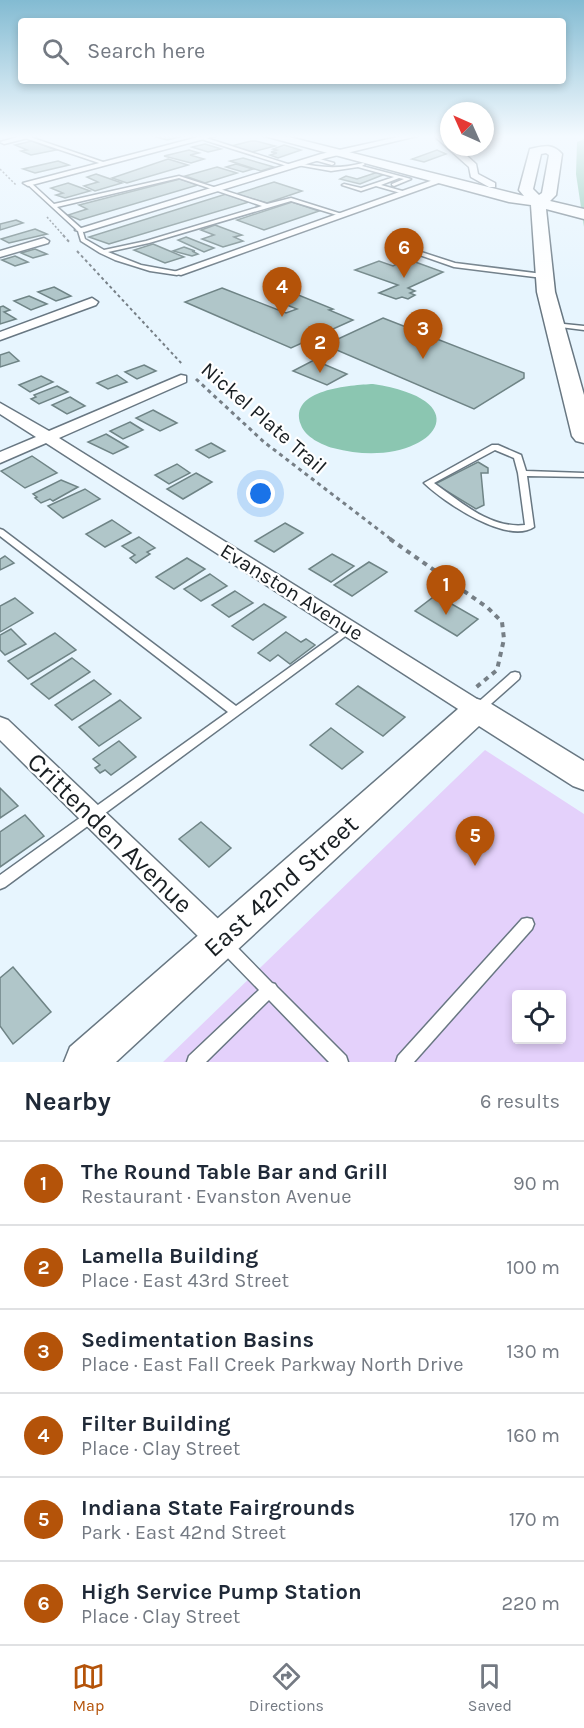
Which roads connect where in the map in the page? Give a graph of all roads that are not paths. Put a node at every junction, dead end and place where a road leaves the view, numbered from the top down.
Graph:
1 (30, 185) edge
2 (146, 185) edge
3 (203, 185) edge
4 (231, 185) edge
5 (344, 185) dead end
6 (376, 185) joint
7 (395, 185) edge
8 (429, 185) edge
9 (459, 185) edge
10 (505, 185) edge
11 (511, 185) edge
12 (551, 185) edge
13 (386, 188) junction
14 (217, 189) junction
15 (404, 193) junction
16 (538, 202) junction
17 (53, 206) junction
18 (267, 206) junction
19 (581, 213) edge
20 (342, 215) junction
21 (80, 230) junction
22 (44, 241) road end
23 (410, 250) dead end
24 (102, 252) junction
25 (0, 254) edge
26 (177, 273) joint
27 (543, 276) junction
28 (92, 302) dead end
29 (554, 325) junction
30 (584, 327) edge
31 (0, 336) edge
32 (186, 374) road end
33 (0, 407) edge
34 (584, 435) edge
35 (48, 437) junction
36 (0, 458) edge
37 (522, 473) junction
38 (584, 475) edge
39 (0, 532) edge
40 (350, 629) junction
41 (515, 676) dead end
42 (477, 710) junction
43 (236, 712) junction
44 (0, 726) edge
45 (584, 777) edge
46 (93, 816) junction
47 (0, 883) edge
48 (527, 924) dead end
49 (220, 940) junction
50 (270, 989) junction
51 (85, 1062) edge
52 (195, 1062) edge
53 (340, 1062) edge
54 (404, 1062) edge

1 - 17 lane
2 - 17 lane
3 - 14 lane
4 - 14 street
5 - 6 lane
6 - 13 lane
7 - 13 lane
8 - 15 street
9 - 16 main road
10 - 16 main road
11 - 16 main road
12 - 16 main road
13 - 15 lane
14 - 18 lane
14 - 21 street
15 - 20 street
16 - 19 main road
16 - 27 main road
17 - 21 lane
18 - 20 lane
18 - 24 lane
20 - 26 street
21 - 24 lane
22 - 25 street
23 - 27 lane
24 - 26 lane
27 - 29 main road
28 - 31 street
29 - 30 lane
29 - 34 main road
32 - 35 street
33 - 35 street, Evanston Avenue
35 - 36 street
35 - 40 street, Evanston Avenue
37 - 37 lane
37 - 38 lane
39 - 43 lane
40 - 42 street, Evanston Avenue
40 - 43 lane
41 - 42 lane
42 - 45 street, Evanston Avenue
42 - 49 street, East 42nd Street
43 - 46 lane
44 - 46 street, Crittenden Avenue
46 - 47 lane
46 - 49 street, Crittenden Avenue
48 - 54 lane
49 - 50 lane
49 - 51 street, East 42nd Street
50 - 52 lane
50 - 53 lane

